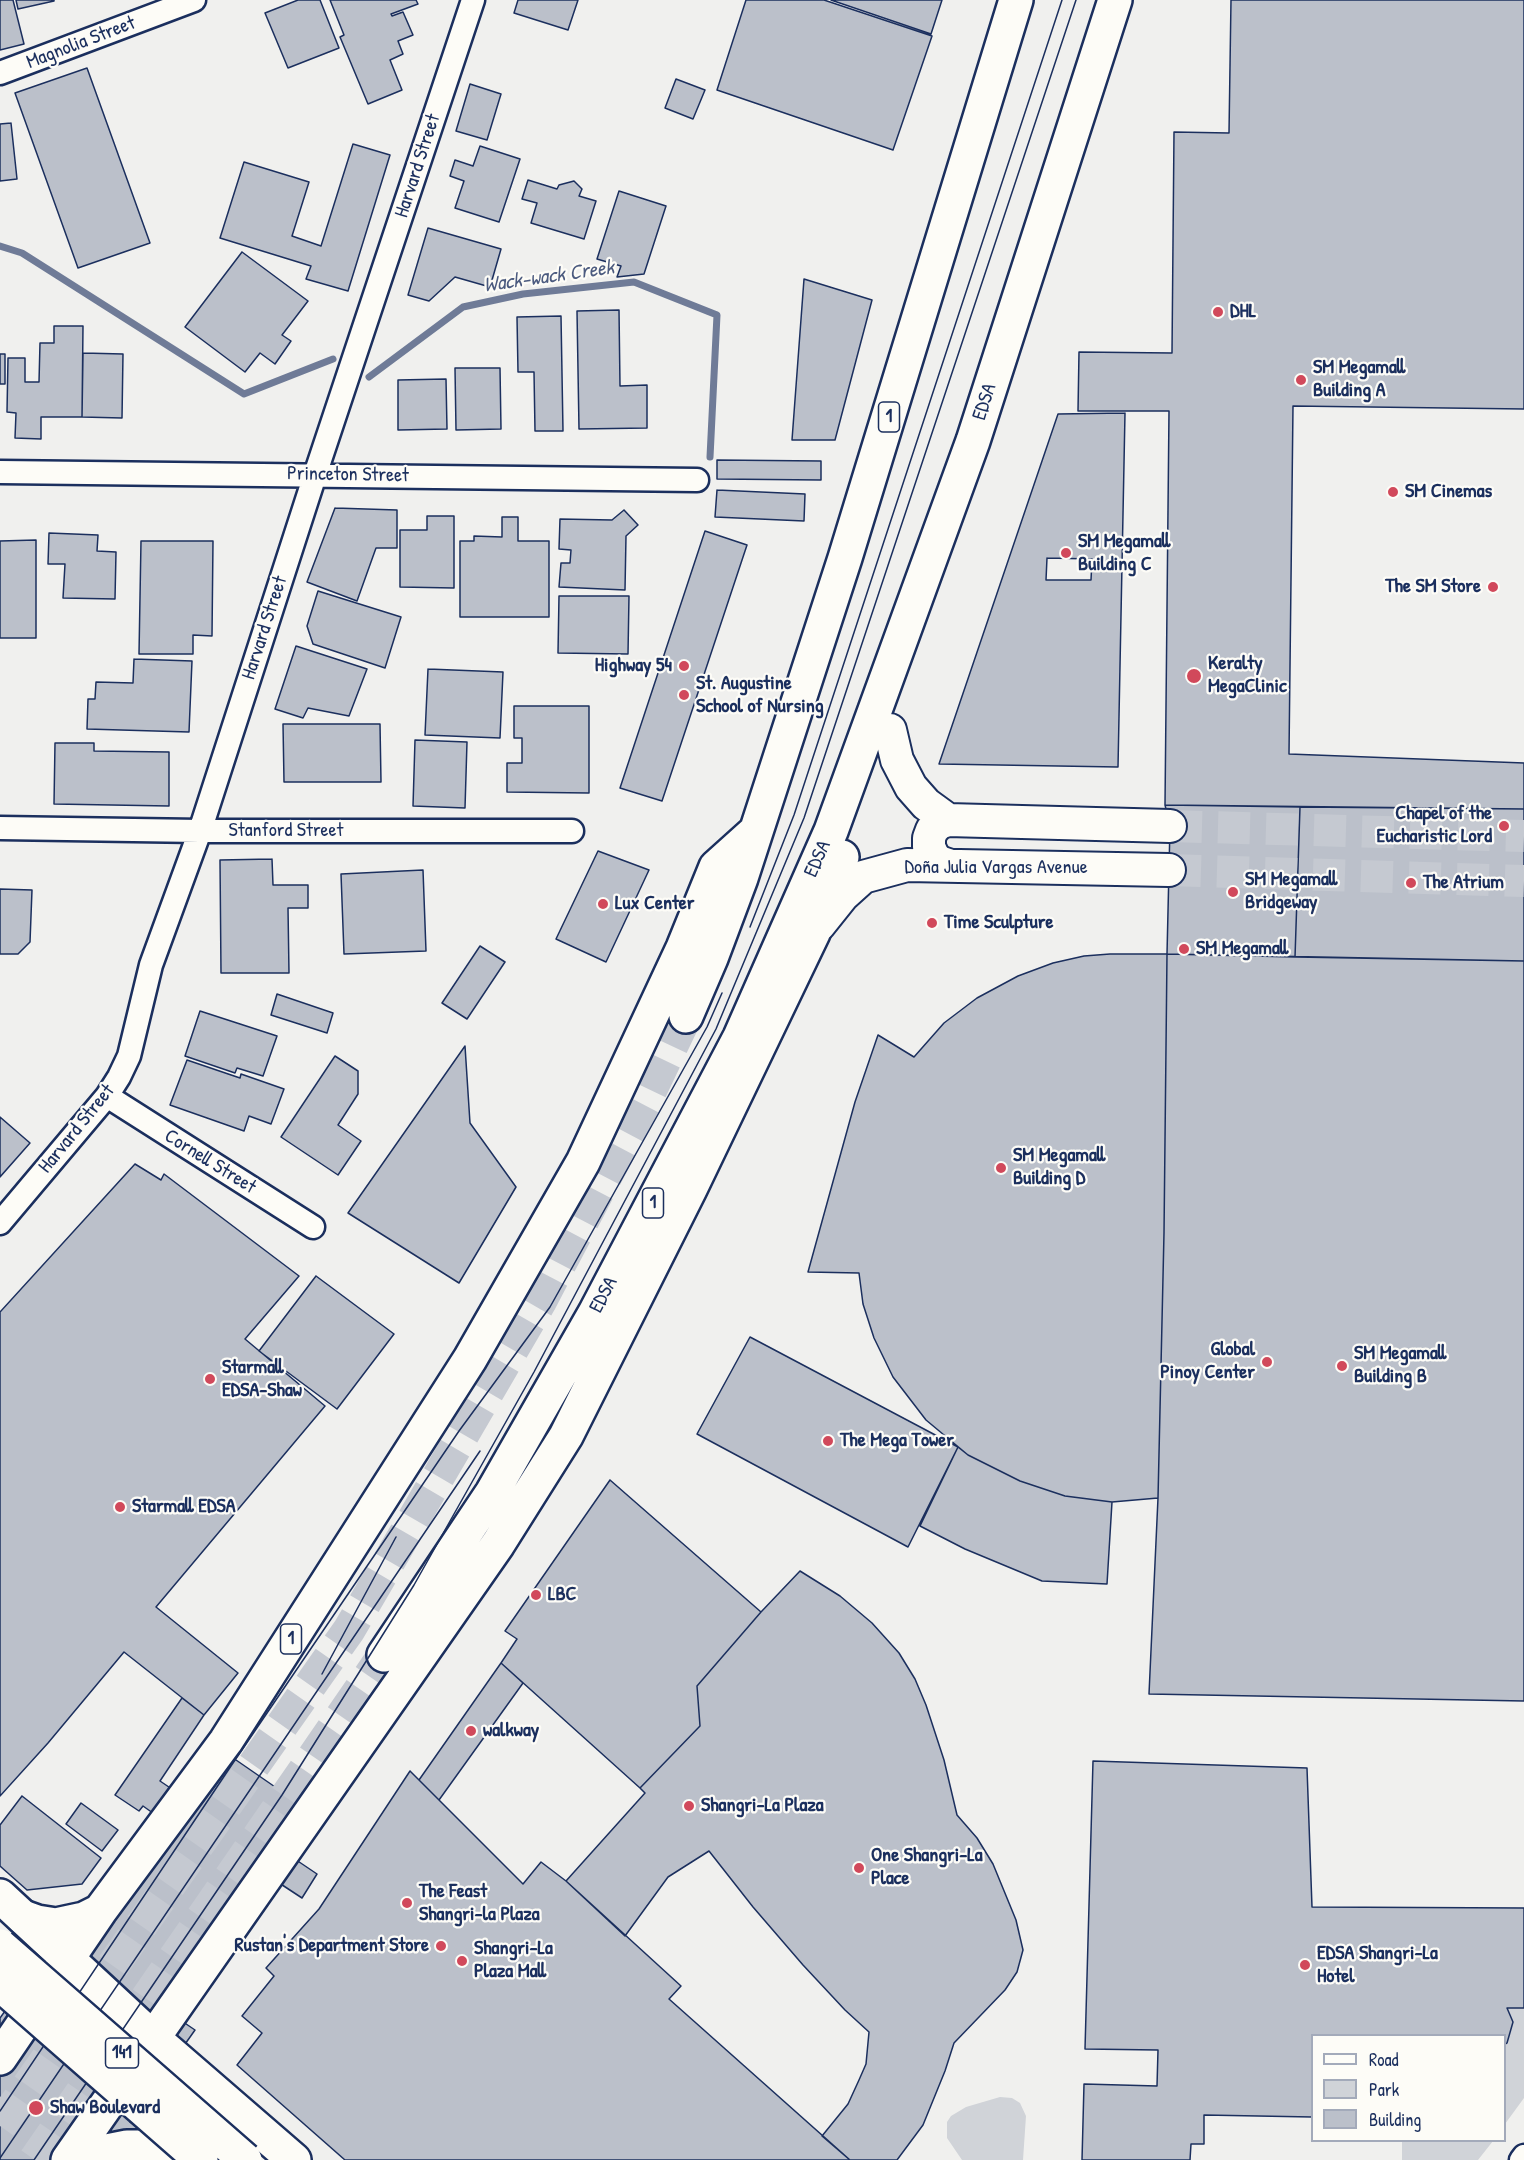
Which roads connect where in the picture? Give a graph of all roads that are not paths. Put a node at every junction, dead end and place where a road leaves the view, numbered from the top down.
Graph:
1 (194, 0) edge
2 (473, 0) edge
3 (1016, 0) edge
4 (1115, 0) edge
5 (0, 73) edge
6 (0, 472) edge
7 (315, 475) junction
8 (697, 480) dead end
9 (886, 675) junction
10 (890, 730) junction
11 (948, 820) junction
12 (1170, 826) tunnel mouth
13 (0, 828) edge
14 (200, 831) junction
15 (572, 831) dead end
16 (756, 831) junction
17 (948, 865) junction
18 (1168, 870) tunnel mouth
19 (813, 933) junction
20 (686, 1016) tunnel mouth
21 (107, 1096) junction
22 (0, 1223) edge
23 (313, 1227) dead end
24 (384, 1655) tunnel mouth
25 (12, 1906) edge
26 (99, 1911) junction
27 (0, 1946) edge
28 (0, 1953) edge
29 (67, 1959) junction
30 (0, 1984) edge
31 (44, 1994) junction
32 (0, 2001) edge
33 (24, 2023) junction
34 (153, 2038) junction
35 (0, 2058) edge
36 (130, 2068) junction
37 (111, 2099) junction
38 (174, 2155) edge
39 (1524, 2156) edge
40 (68, 2160) edge
41 (84, 2160) edge
42 (201, 2160) edge
43 (236, 2160) edge
44 (245, 2160) edge
45 (294, 2160) edge
46 (1521, 2160) edge

1 - 5 street, Magnolia Street
2 - 7 street, Harvard Street
3 - 16 main road, 1
4 - 9 main road, EDSA / 1
6 - 7 street, Princeton Street
7 - 8 street, Princeton Street
7 - 14 street, Harvard Street
9 - 10 main road, 1
9 - 24 main road, EDSA / 1
10 - 11 main road
10 - 19 main road, 1
11 - 12 main road
11 - 17 main road
13 - 14 street, Stanford Street
14 - 15 street, Stanford Street
14 - 21 street, Harvard Street
16 - 20 main road, 1
16 - 26 main road, 1
17 - 18 main road, Doña Julia Vargas Avenue
17 - 19 main road, Doña Julia Vargas Avenue
19 - 34 main road, 1
21 - 22 street, Harvard Street
21 - 23 street, Cornell Street
25 - 26 main road
25 - 29 main road, 141
26 - 29 main road, 1
27 - 44 main road, 141, bridge
28 - 31 main road
29 - 31 main road, 1
29 - 34 main road, 141
30 - 42 main road, 141, bridge
31 - 33 main road, 1
31 - 34 main road
32 - 33 main road, 141
33 - 35 main road, 1
33 - 36 main road
33 - 37 main road, 141
34 - 36 main road, 1
34 - 45 main road, 141
36 - 37 main road, 1
36 - 43 main road
37 - 38 main road, 141
37 - 40 main road, 1
38 - 41 main road
39 - 46 street

